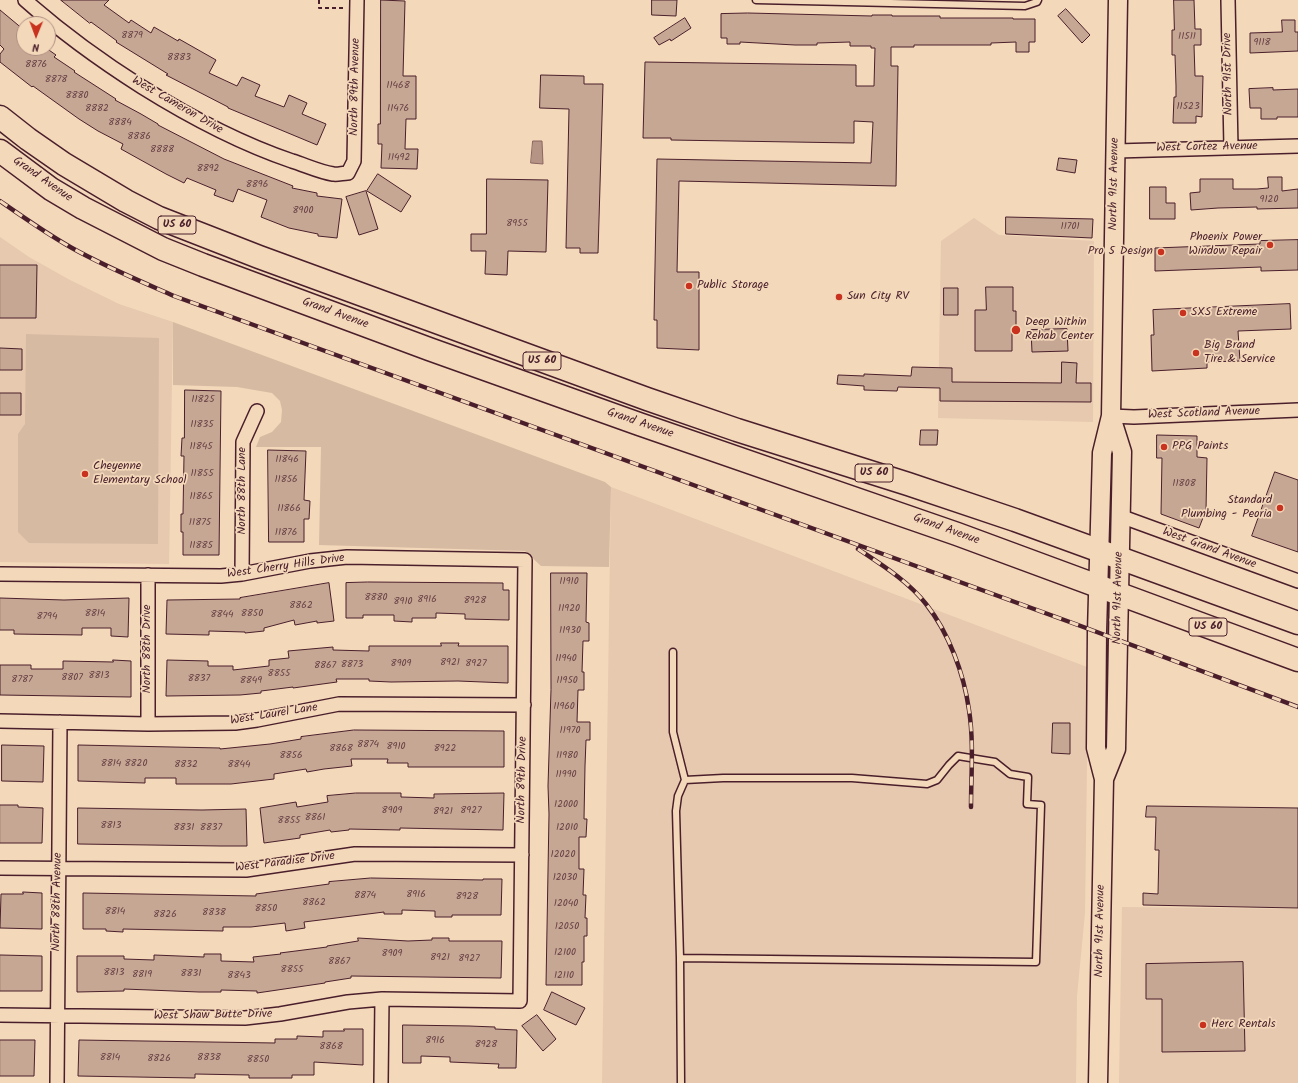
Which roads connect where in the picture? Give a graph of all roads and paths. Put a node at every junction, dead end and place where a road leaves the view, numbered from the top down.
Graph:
1 (25, 0) edge
2 (319, 0) edge
3 (357, 0) edge
4 (756, 0) edge
5 (1038, 0) edge
6 (1118, 0) edge
7 (1228, 0) edge
8 (941, 2) edge
9 (345, 8) dead end
10 (0, 117) edge
11 (1298, 146) edge
12 (1231, 148) junction
13 (0, 151) edge
14 (1116, 151) junction
15 (348, 173) joint
16 (438, 322) junction
17 (429, 349) junction
18 (647, 399) junction
19 (1298, 410) edge
20 (257, 411) dead end
21 (1111, 416) junction
22 (639, 424) junction
23 (1120, 516) junction
24 (1099, 551) junction
25 (1120, 558) junction
26 (525, 560) joint
27 (0, 574) edge
28 (242, 574) junction
29 (148, 575) junction
30 (1298, 581) edge
31 (1098, 587) junction
32 (1119, 594) junction
33 (1298, 623) edge
34 (672, 652) dead end
35 (1298, 660) edge
36 (524, 705) junction
37 (0, 722) edge
38 (60, 722) junction
39 (148, 724) junction
40 (1104, 779) junction
41 (685, 780) junction
42 (522, 855) junction
43 (0, 868) edge
44 (58, 868) junction
45 (680, 958) junction
46 (382, 999) junction
47 (520, 1001) joint
48 (0, 1015) edge
49 (57, 1016) junction
50 (57, 1083) edge
51 (381, 1083) edge
52 (681, 1083) edge
53 (1098, 1083) edge

1 - 15 street, West Cameron Drive
2 - 9 path
3 - 15 street, North 89th Avenue
4 - 8 lane
5 - 8 lane
6 - 14 main road, North 91st Avenue
7 - 12 street, North 91st Drive
10 - 16 highway, US 60
11 - 12 street, West Cortez Avenue
12 - 14 street, West Cortez Avenue
13 - 17 highway, Grand Avenue / US 60
14 - 21 main road, North 91st Avenue
16 - 17 highway
16 - 18 highway, US 60
17 - 22 highway, Grand Avenue / US 60
18 - 22 highway
18 - 24 highway, US 60
19 - 21 street, West Scotland Avenue
20 - 28 street, North 88th Lane
21 - 23 main road, North 91st Avenue
21 - 24 main road, North 91st Avenue
22 - 31 highway, Grand Avenue / US 60
23 - 25 main road, North 91st Avenue
23 - 30 street, West Grand Avenue
24 - 25 highway, US 60
24 - 31 main road, North 91st Avenue
25 - 32 main road, North 91st Avenue
25 - 33 highway, US 60
26 - 28 street, West Cherry Hills Drive
26 - 36 street, North 89th Drive
27 - 29 street, West Cherry Hills Drive
28 - 29 street, West Cherry Hills Drive
29 - 39 street, North 88th Drive
31 - 32 highway, Grand Avenue / US 60
31 - 40 main road, North 91st Avenue
32 - 35 highway, Grand Avenue / US 60
32 - 40 main road, North 91st Avenue
34 - 41 lane
36 - 39 street, West Laurel Lane
36 - 42 street, North 89th Drive
37 - 38 street, West Laurel Lane
38 - 39 street, West Laurel Lane
38 - 44 street, North 88th Avenue
40 - 53 main road, North 91st Avenue
41 - 45 lane
41 - 45 lane
42 - 44 street, West Paradise Drive
42 - 47 street, North 89th Drive
43 - 44 street, West Paradise Drive
44 - 49 street, North 88th Avenue
45 - 52 lane
46 - 47 street, West Shaw Butte Drive
46 - 49 street, West Shaw Butte Drive
46 - 51 street
48 - 49 street, West Shaw Butte Drive
49 - 50 street, North 88th Avenue

